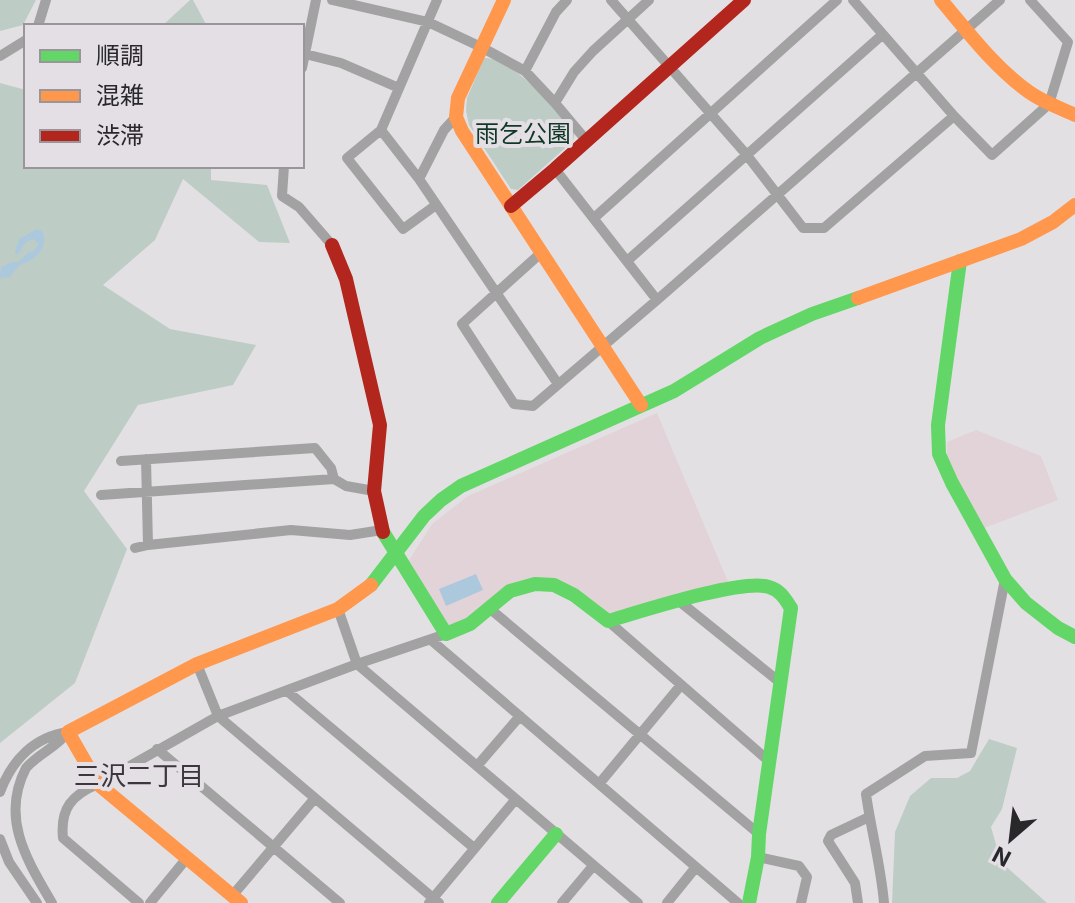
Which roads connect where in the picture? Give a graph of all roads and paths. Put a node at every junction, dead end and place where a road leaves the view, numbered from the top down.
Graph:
1 (46, 0) edge
2 (316, 0) edge
3 (332, 0) edge
4 (437, 0) edge
5 (504, 0) edge
6 (567, 0) edge
7 (611, 0) edge
8 (649, 0) edge
9 (744, 0) edge
10 (837, 0) edge
11 (853, 0) edge
12 (941, 0) edge
13 (1000, 0) edge
14 (1030, 0) edge
15 (627, 19) junction
16 (428, 22) junction
17 (39, 24) edge
18 (967, 29) junction
19 (882, 35) junction
20 (24, 41) edge
21 (481, 47) junction
22 (305, 54) junction
23 (0, 56) edge
24 (304, 59) edge
25 (670, 66) junction
26 (525, 71) junction
27 (917, 71) junction
28 (399, 88) junction
29 (555, 103) junction
30 (1049, 104) junction
31 (712, 114) junction
32 (1075, 115) edge
33 (954, 116) junction
34 (456, 117) junction
35 (381, 130) junction
36 (586, 140) junction
37 (746, 154) junction
38 (284, 168) edge
39 (555, 169) junction
40 (419, 179) junction
41 (777, 195) junction
42 (436, 205) junction
43 (1075, 205) edge
44 (511, 206) junction
45 (594, 218) junction
46 (332, 245) joint
47 (542, 252) junction
48 (627, 261) junction
49 (960, 261) junction
50 (497, 293) junction
51 (657, 300) junction
52 (602, 347) junction
53 (558, 384) junction
54 (641, 405) junction
55 (146, 459) junction
56 (121, 461) dead end
57 (334, 479) junction
58 (374, 491) junction
59 (146, 492) junction
60 (101, 495) dead end
61 (382, 530) junction
62 (148, 545) junction
63 (135, 548) dead end
64 (397, 553) junction
65 (1005, 579) junction
66 (679, 601) junction
67 (489, 608) junction
68 (338, 609) junction
69 (608, 621) junction
70 (438, 637) junction
71 (1075, 637) edge
72 (197, 664) junction
73 (357, 664) junction
74 (782, 684) junction
75 (681, 685) junction
76 (287, 691) junction
77 (218, 716) junction
78 (520, 716) junction
79 (68, 732) junction
80 (640, 735) junction
81 (157, 749) junction
82 (770, 762) junction
83 (477, 766) junction
84 (98, 784) junction
85 (599, 784) junction
86 (0, 792) edge
87 (315, 798) junction
88 (515, 800) junction
89 (869, 817) junction
90 (556, 834) junction
91 (759, 834) junction
92 (0, 839) edge
93 (274, 847) junction
94 (474, 848) junction
95 (758, 857) junction
96 (187, 858) junction
97 (593, 866) junction
98 (696, 867) junction
99 (237, 899) edge
100 (434, 901) edge
101 (37, 903) edge
102 (52, 903) edge
103 (139, 903) edge
104 (150, 903) edge
105 (340, 903) edge
106 (498, 903) edge
107 (562, 903) edge
108 (638, 903) edge
109 (667, 903) edge
110 (738, 903) edge
111 (749, 903) edge
112 (801, 903) edge
113 (858, 903) edge
114 (884, 903) edge

1 - 17 street
2 - 22 street
3 - 16 street
4 - 16 street
5 - 21 street
6 - 26 street
7 - 15 street
8 - 15 street
9 - 25 street
10 - 31 street
11 - 19 street
12 - 18 street
13 - 18 street
14 - 30 street
15 - 25 street
15 - 29 street
16 - 21 street
16 - 28 street
18 - 27 street
18 - 30 street
19 - 27 street
19 - 37 street
20 - 23 street
21 - 26 street
21 - 34 street
22 - 24 street
22 - 28 street
25 - 31 street
25 - 36 street
26 - 29 street
27 - 33 street
27 - 41 street
28 - 35 street
29 - 36 street
30 - 32 street
30 - 33 street
31 - 37 street
31 - 45 street
33 - 41 street
34 - 40 street
34 - 44 street
35 - 40 street
35 - 42 street
36 - 39 street
37 - 41 street
37 - 48 street
38 - 46 street
39 - 44 street
39 - 45 street
40 - 42 street
41 - 51 street
42 - 50 street
43 - 49 street
44 - 47 street
45 - 48 street
46 - 58 street
47 - 50 street
47 - 52 street
48 - 51 street
49 - 54 street
49 - 65 street
50 - 53 street
50 - 53 street
51 - 52 street
52 - 53 street
52 - 54 street
54 - 64 street
55 - 56 street
55 - 57 street
55 - 59 street
57 - 58 street
57 - 59 street
58 - 61 street
59 - 60 street
59 - 62 street
61 - 62 street
61 - 64 street
62 - 63 street
64 - 68 street
64 - 70 street
65 - 71 street
65 - 89 street
66 - 69 street
66 - 74 street
66 - 74 street
67 - 69 street
67 - 70 street
67 - 80 street
68 - 72 street
68 - 73 street
69 - 75 street
70 - 73 street
70 - 78 street
72 - 77 street
72 - 79 street
73 - 76 street
73 - 83 street
74 - 82 street
75 - 80 street
75 - 82 street
76 - 77 street
76 - 94 street
77 - 81 street
77 - 87 street
78 - 83 street
78 - 85 street
79 - 84 street
79 - 86 street
79 - 102 street
80 - 85 street
80 - 91 street
81 - 84 street
81 - 93 street
82 - 91 street
83 - 88 street
84 - 96 street
84 - 103 street
85 - 98 street
87 - 93 street
87 - 100 street
88 - 90 street
88 - 94 street
89 - 113 street
89 - 114 street
90 - 97 street
90 - 106 street
91 - 95 street
92 - 101 street
93 - 99 street
93 - 105 street
94 - 100 street
95 - 111 street
95 - 112 street
96 - 99 street
96 - 104 street
97 - 107 street
97 - 108 street
98 - 109 street
98 - 110 street

